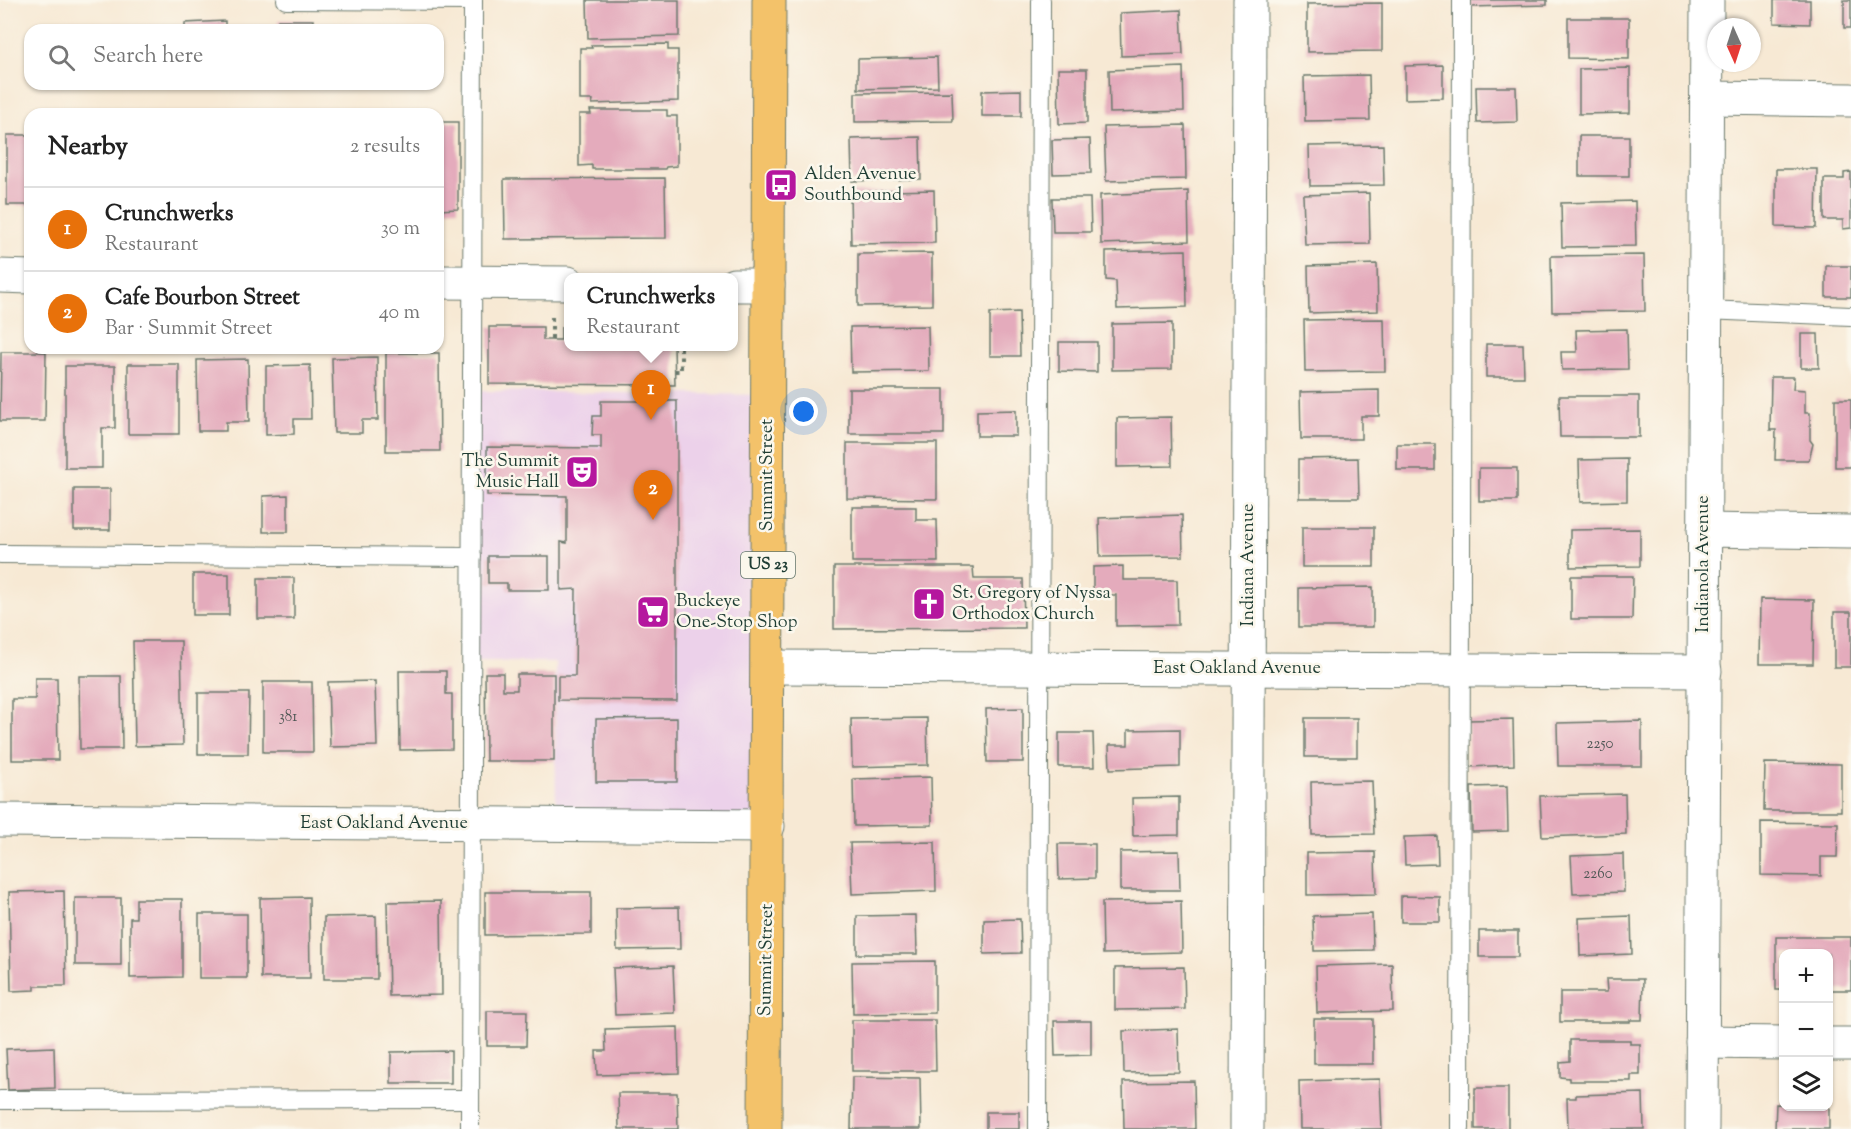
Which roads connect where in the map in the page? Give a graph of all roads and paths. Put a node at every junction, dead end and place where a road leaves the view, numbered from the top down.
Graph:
1 (286, 0) edge
2 (769, 0) edge
3 (1041, 0) edge
4 (1250, 0) edge
5 (1462, 0) edge
6 (1707, 0) edge
7 (473, 1) edge
8 (1707, 98) junction
9 (1851, 100) edge
10 (0, 276) edge
11 (24, 277) edge
12 (444, 282) edge
13 (472, 282) junction
14 (564, 283) edge
15 (738, 285) edge
16 (768, 285) junction
17 (1705, 310) junction
18 (552, 315) dead end
19 (1851, 316) edge
20 (552, 340) dead end
21 (681, 351) edge
22 (674, 371) dead end
23 (1704, 530) junction
24 (1851, 532) edge
25 (0, 554) edge
26 (472, 557) junction
27 (768, 667) junction
28 (1040, 668) junction
29 (1248, 669) junction
30 (1461, 670) junction
31 (1705, 671) junction
32 (0, 820) edge
33 (471, 825) junction
34 (768, 826) junction
35 (1702, 1042) junction
36 (1779, 1043) edge
37 (1833, 1044) edge
38 (1851, 1044) edge
39 (470, 1099) junction
40 (0, 1100) edge
41 (470, 1129) edge
42 (765, 1129) edge
43 (1038, 1129) edge
44 (1247, 1129) edge
45 (1460, 1129) edge
46 (1702, 1129) edge

1 - 7 lane
2 - 16 main road, Summit Street / US 23
3 - 28 lane
4 - 29 street, Indiana Avenue
5 - 30 lane
6 - 8 street, Indianola Avenue
7 - 13 lane
8 - 9 street
8 - 17 street, Indianola Avenue
10 - 11 street
12 - 13 street
13 - 14 street
13 - 26 lane
15 - 16 street
16 - 27 main road, Summit Street / US 23
17 - 19 lane
17 - 23 street, Indianola Avenue
18 - 20 path
21 - 22 path
23 - 24 street
23 - 31 street, Indianola Avenue
25 - 26 lane
26 - 33 lane
27 - 28 street, East Oakland Avenue
27 - 34 main road, Summit Street / US 23
28 - 29 street, East Oakland Avenue
28 - 43 lane
29 - 30 street, East Oakland Avenue
29 - 44 street, Indiana Avenue
30 - 31 street, East Oakland Avenue
30 - 45 lane
31 - 35 street, Indianola Avenue
32 - 33 street, East Oakland Avenue
33 - 34 street, East Oakland Avenue
33 - 39 lane
34 - 42 main road, Summit Street / US 23
35 - 36 street
35 - 46 street, Indianola Avenue
37 - 38 street
39 - 40 lane
39 - 41 lane

